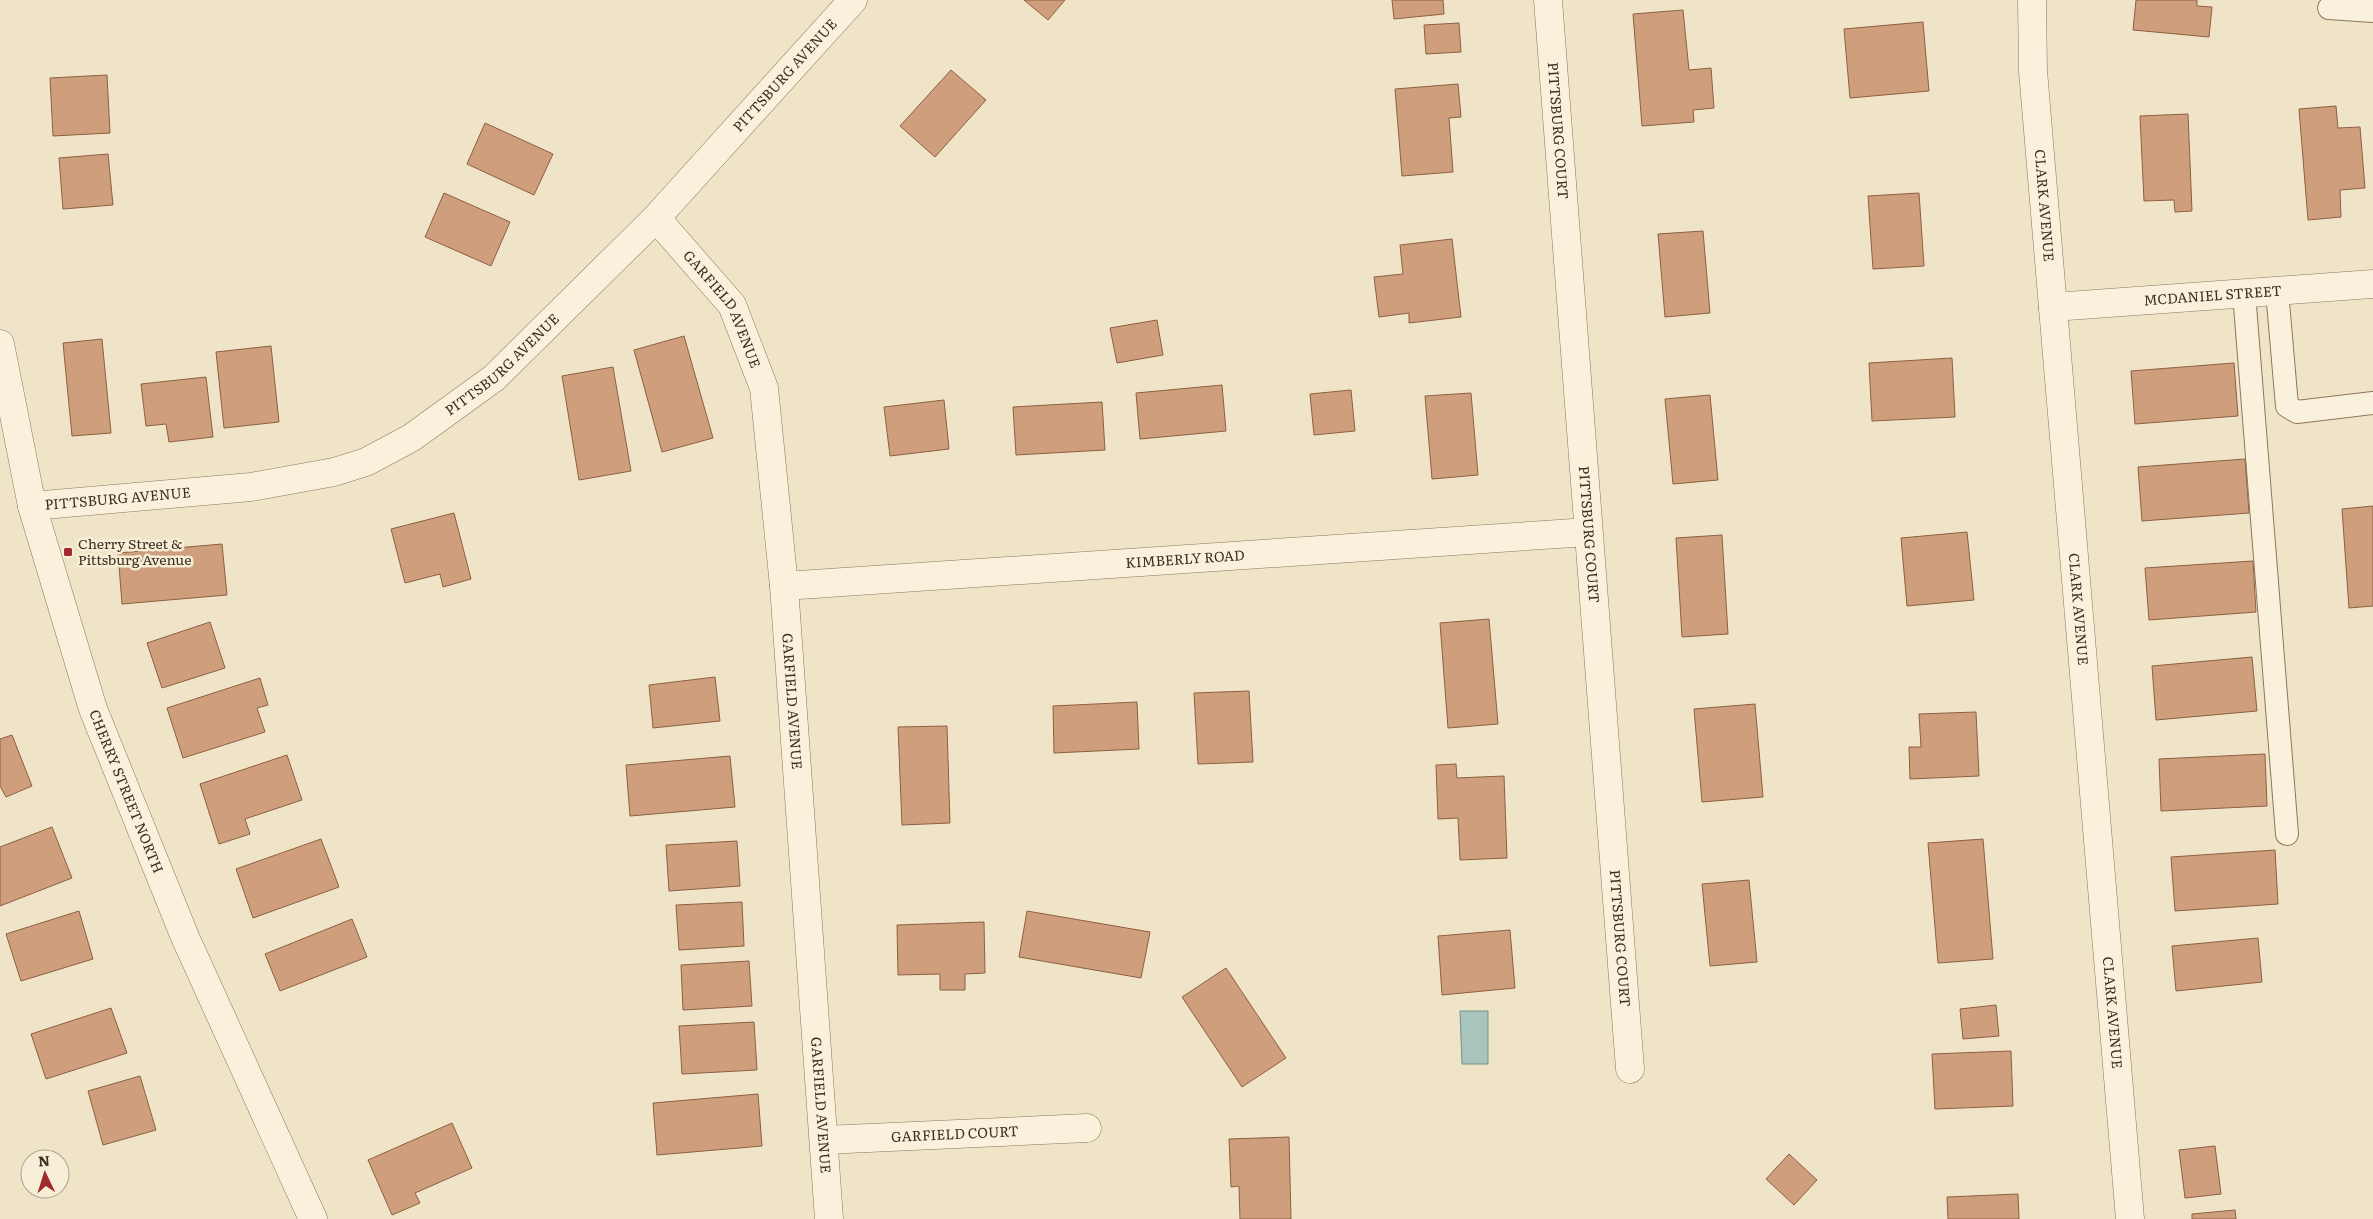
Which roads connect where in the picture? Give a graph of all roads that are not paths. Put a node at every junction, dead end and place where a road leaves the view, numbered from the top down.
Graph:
1 (853, 0) edge
2 (1548, 0) edge
3 (2032, 0) edge
4 (2329, 8) dead end
5 (2373, 11) edge
6 (656, 218) junction
7 (2373, 284) edge
8 (2277, 291) junction
9 (2244, 293) junction
10 (2053, 307) junction
11 (0, 344) edge
12 (2373, 403) edge
13 (6, 405) edge
14 (32, 506) junction
15 (1588, 532) junction
16 (784, 586) junction
17 (2287, 834) dead end
18 (1630, 1069) dead end
19 (1087, 1128) dead end
20 (824, 1140) junction
21 (313, 1219) edge
22 (829, 1219) edge
23 (2130, 1219) edge

1 - 6 street, PITTSBURG AVENUE
2 - 15 street, PITTSBURG COURT
3 - 10 street, CLARK AVENUE
4 - 5 lane
6 - 14 street, PITTSBURG AVENUE
6 - 16 street, GARFIELD AVENUE
7 - 8 street, MCDANIEL STREET
8 - 9 street, MCDANIEL STREET
8 - 12 lane
9 - 10 street, MCDANIEL STREET
9 - 17 lane
10 - 23 street, CLARK AVENUE
11 - 13 street, CHERRY STREET NORTH
13 - 14 street, CHERRY STREET NORTH
14 - 21 street, CHERRY STREET NORTH
15 - 16 street, KIMBERLY ROAD
15 - 18 street, PITTSBURG COURT
16 - 20 street, GARFIELD AVENUE
19 - 20 street, GARFIELD COURT
20 - 22 street, GARFIELD AVENUE

